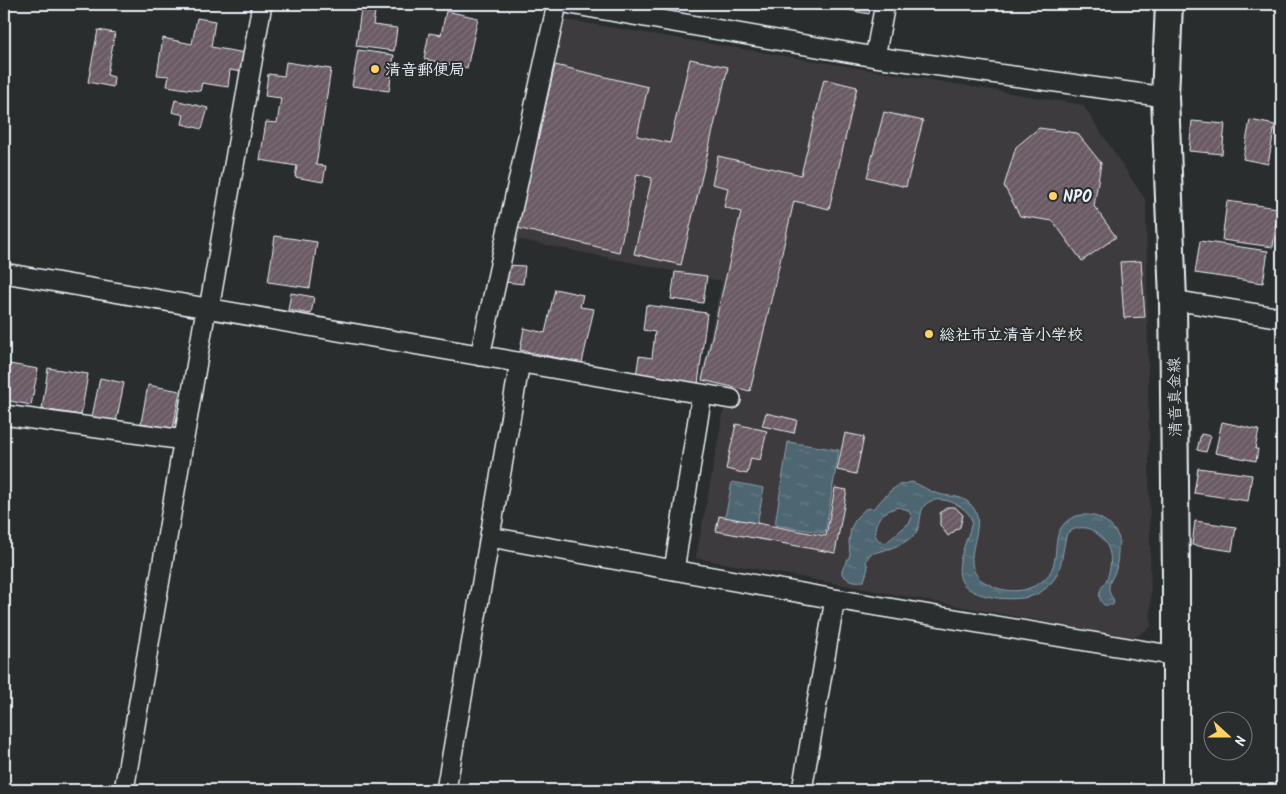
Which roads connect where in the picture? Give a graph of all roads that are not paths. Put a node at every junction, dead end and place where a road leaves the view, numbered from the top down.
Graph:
1 (262, 4) edge
2 (557, 4) edge
3 (570, 4) edge
4 (885, 4) edge
5 (1169, 4) edge
6 (635, 9) edge
7 (875, 57) junction
8 (1165, 97) junction
9 (4, 273) edge
10 (1173, 300) junction
11 (208, 309) junction
12 (1282, 318) edge
13 (480, 356) junction
14 (520, 362) junction
15 (702, 394) junction
16 (731, 399) dead end
17 (4, 415) edge
18 (184, 440) junction
19 (490, 537) junction
20 (674, 570) junction
21 (835, 599) junction
22 (1176, 656) junction
23 (124, 790) edge
24 (446, 790) edge
25 (802, 790) edge
26 (1176, 790) edge

1 - 11 street
2 - 13 street
3 - 6 street
4 - 7 street
5 - 8 main road, 清音真金線
6 - 7 street
7 - 8 street
8 - 10 main road, 清音真金線
9 - 11 street
10 - 12 street
10 - 22 main road, 清音真金線
11 - 13 street
11 - 18 street
13 - 14 street
14 - 15 street
14 - 19 street
15 - 16 street
15 - 20 street
17 - 18 street
18 - 23 street
19 - 20 street
19 - 24 street
20 - 21 street
21 - 22 street
21 - 25 street
22 - 26 main road, 清音真金線

